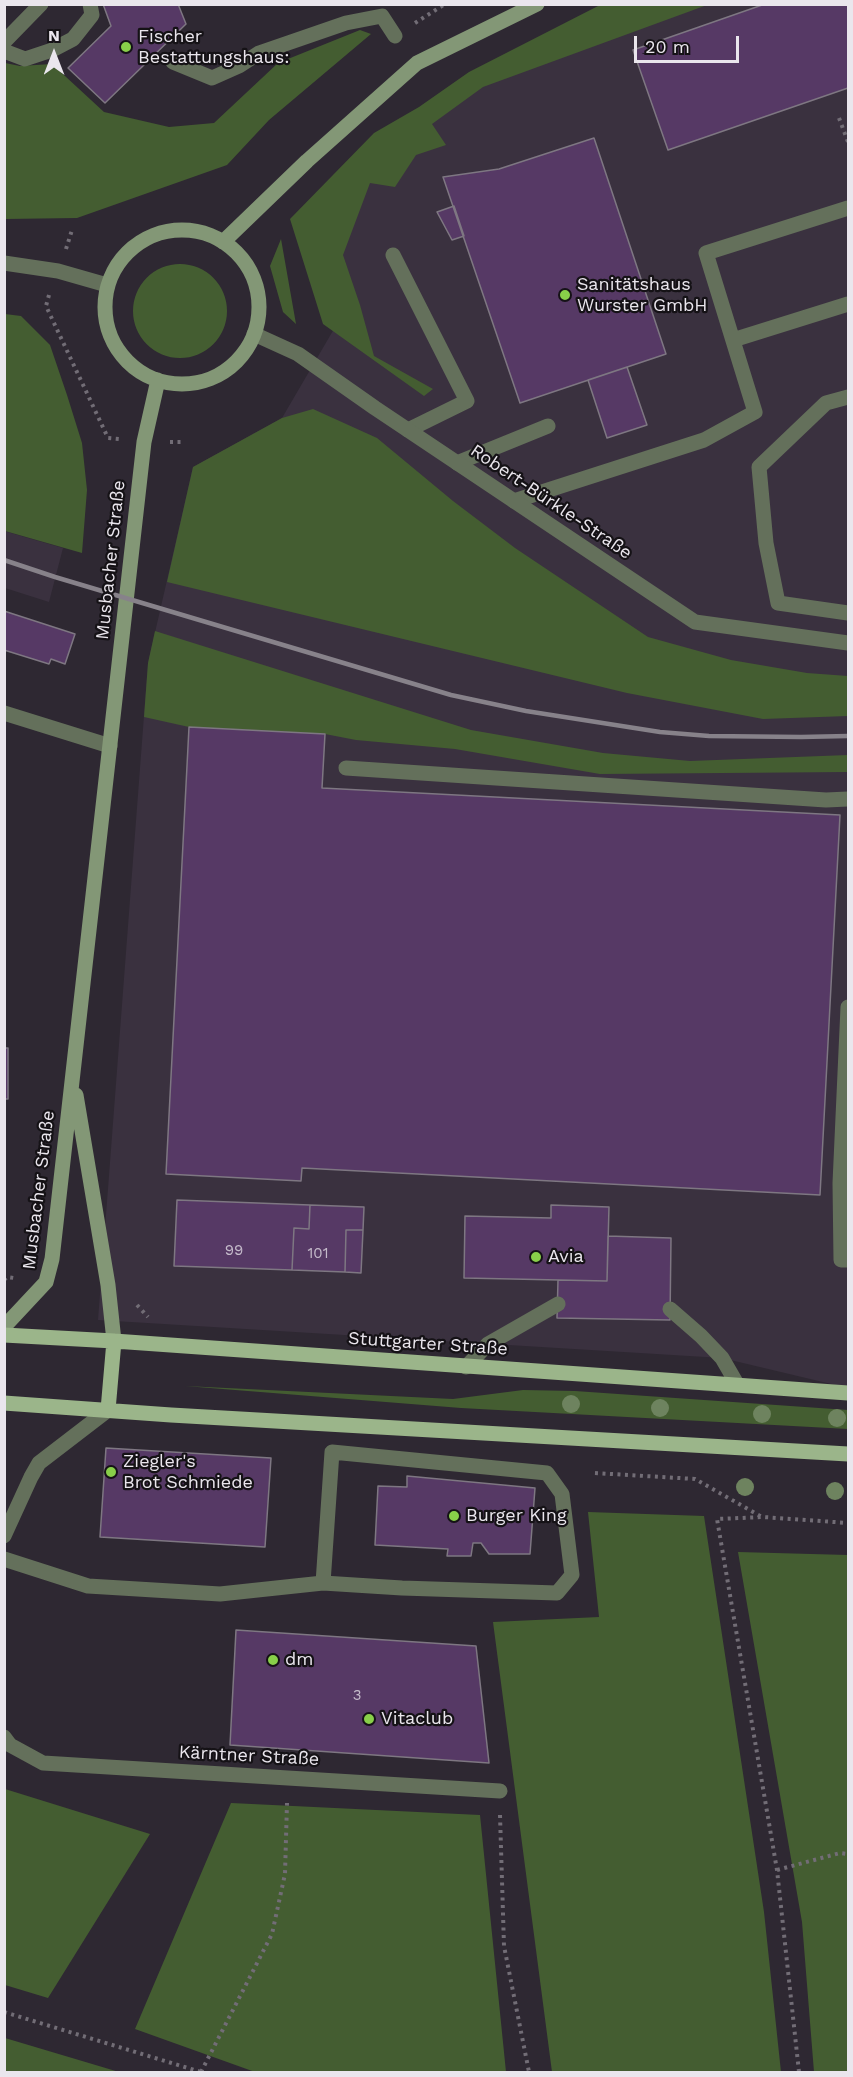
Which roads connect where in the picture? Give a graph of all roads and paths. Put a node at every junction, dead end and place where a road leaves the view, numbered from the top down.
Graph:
1 (41, 4) edge
2 (90, 4) edge
3 (445, 4) edge
4 (537, 4) edge
5 (395, 36) joint
6 (4, 42) edge
7 (4, 51) edge
8 (173, 62) dead end
9 (839, 118) dead end
10 (849, 142) edge
11 (849, 208) edge
12 (72, 230) dead end
13 (223, 242) junction
14 (393, 255) dead end
15 (4, 263) edge
16 (58, 271) junction
17 (107, 285) junction
18 (849, 304) edge
19 (254, 334) junction
20 (733, 340) junction
21 (158, 380) junction
22 (849, 397) edge
23 (548, 426) dead end
24 (408, 430) junction
25 (108, 438) dead end
26 (457, 463) junction
27 (514, 501) junction
28 (849, 613) edge
29 (849, 643) edge
30 (4, 713) edge
31 (110, 746) junction
32 (346, 768) dead end
33 (849, 799) edge
34 (849, 1007) edge
35 (73, 1077) junction
36 (844, 1183) edge
37 (849, 1260) edge
38 (135, 1303) dead end
39 (558, 1304) dead end
40 (670, 1309) dead end
41 (150, 1319) dead end
42 (4, 1327) edge
43 (4, 1335) edge
44 (114, 1341) junction
45 (466, 1367) junction
46 (737, 1384) junction
47 (849, 1393) edge
48 (4, 1403) edge
49 (108, 1410) junction
50 (849, 1454) edge
51 (595, 1473) dead end
52 (763, 1517) junction
53 (849, 1523) edge
54 (4, 1536) edge
55 (4, 1559) edge
56 (323, 1583) junction
57 (4, 1737) edge
58 (287, 1778) junction
59 (500, 1791) joint
60 (849, 1854) edge
61 (777, 1870) junction
62 (4, 2012) edge
63 (201, 2073) edge
64 (529, 2073) edge
65 (799, 2073) edge

1 - 6 street
2 - 7 street
3 - 5 path
4 - 13 street
5 - 8 street
9 - 10 path
11 - 20 street
12 - 16 path
13 - 17 street
13 - 19 street
14 - 24 street
15 - 16 street
16 - 17 street
16 - 25 path
17 - 21 street
18 - 20 street
19 - 21 street
19 - 24 street, Robert-Bürkle-Straße
20 - 27 street
21 - 31 street, Musbacher Straße
22 - 28 street
23 - 26 street
24 - 26 street, Robert-Bürkle-Straße
26 - 27 street, Robert-Bürkle-Straße
27 - 29 street, Robert-Bürkle-Straße
30 - 31 street
31 - 35 street, Musbacher Straße
32 - 33 street
34 - 36 street
35 - 42 street, Musbacher Straße
35 - 44 street, Musbacher Straße
36 - 37 street
38 - 41 path
39 - 45 street
40 - 46 street
43 - 44 main road, Stuttgarter Straße
44 - 45 main road, Stuttgarter Straße
44 - 49 main road
45 - 46 main road, Stuttgarter Straße
46 - 47 main road, Stuttgarter Straße
48 - 49 main road
49 - 50 main road
49 - 54 street
51 - 52 path
52 - 53 path
52 - 61 path
55 - 56 street
56 - 56 street
57 - 58 street, Kärntner Straße
58 - 59 street, Kärntner Straße
58 - 63 path
59 - 64 path
60 - 61 path
61 - 65 path
62 - 63 path

